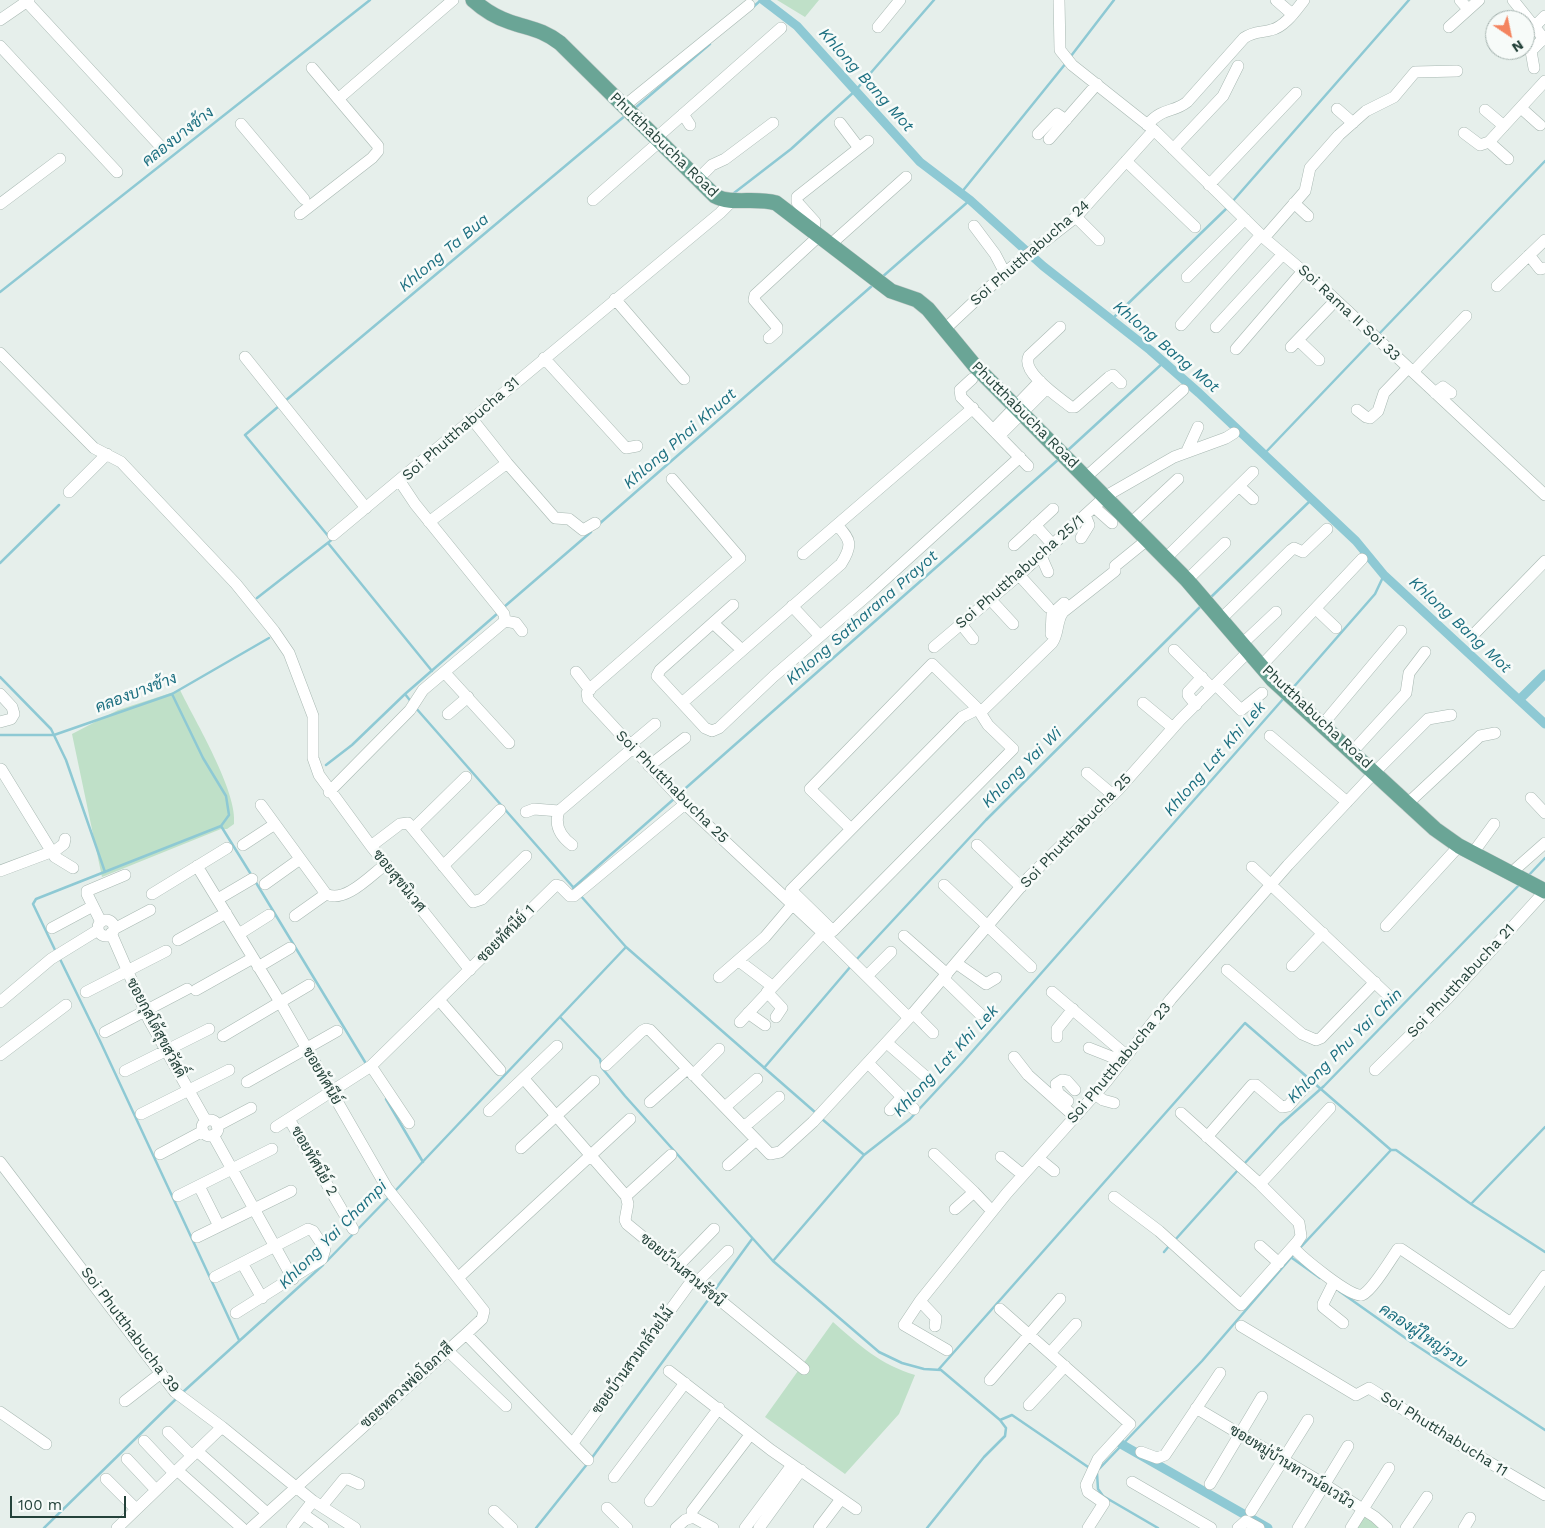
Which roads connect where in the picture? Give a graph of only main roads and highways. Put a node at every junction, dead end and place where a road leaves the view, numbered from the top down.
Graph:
1 (473, 0) edge
2 (1545, 891) edge

1 - 2 main road, Phutthabucha Road

